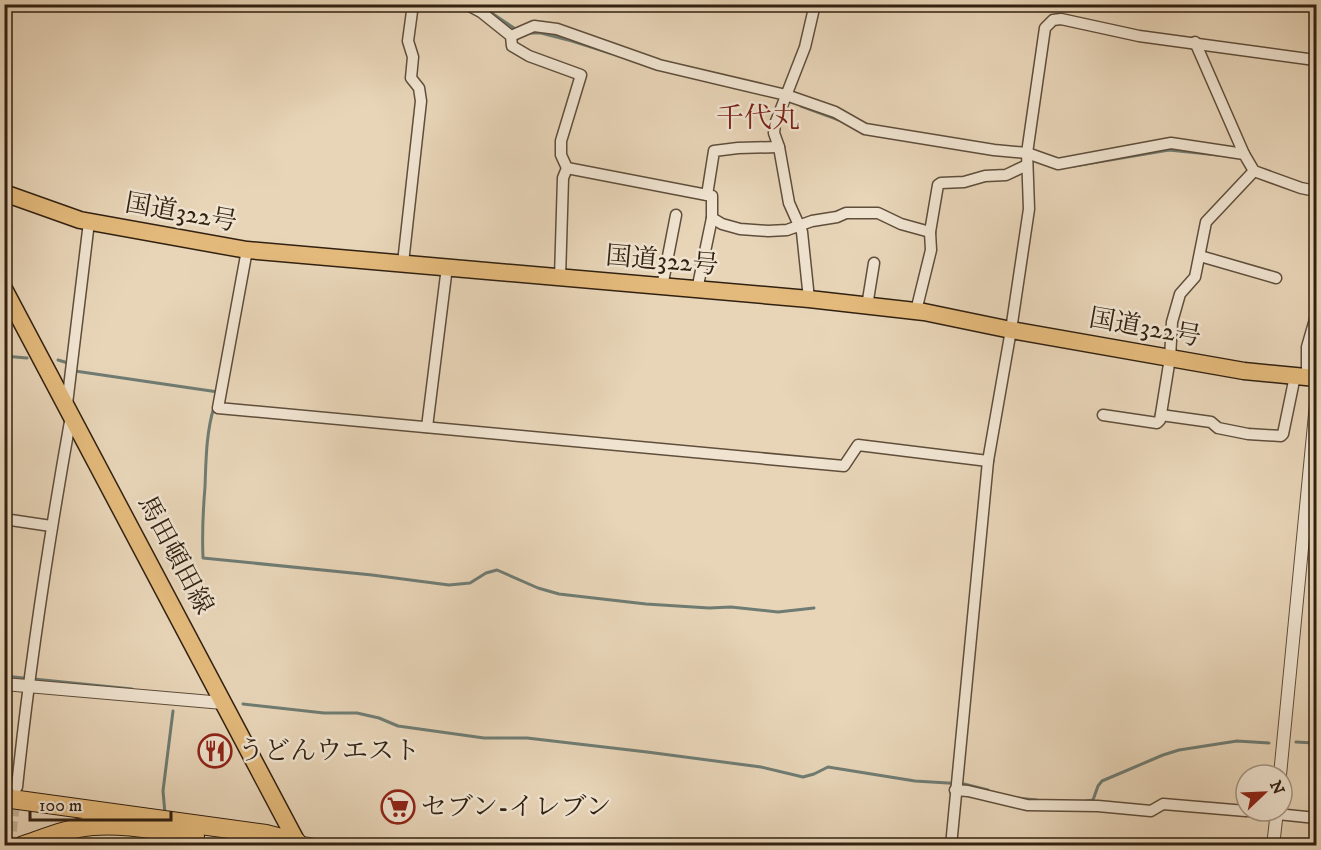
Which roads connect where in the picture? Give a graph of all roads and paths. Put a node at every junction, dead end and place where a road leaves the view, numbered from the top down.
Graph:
1 (413, 4) edge
2 (466, 4) edge
3 (815, 4) edge
4 (518, 33) junction
5 (1194, 42) junction
6 (1316, 60) edge
7 (784, 98) junction
8 (779, 147) junction
9 (1244, 154) junction
10 (1027, 159) junction
11 (567, 168) junction
12 (1252, 172) junction
13 (1317, 191) edge
14 (4, 193) edge
15 (708, 195) junction
16 (676, 215) dead end
17 (712, 218) junction
18 (89, 222) junction
19 (798, 225) junction
20 (930, 232) junction
21 (246, 250) junction
22 (1200, 256) junction
23 (874, 262) dead end
24 (403, 264) junction
25 (447, 267) junction
26 (560, 278) junction
27 (1276, 278) dead end
28 (662, 287) junction
29 (4, 289) edge
30 (697, 290) junction
31 (809, 299) junction
32 (867, 306) junction
33 (916, 311) junction
34 (1317, 316) edge
35 (1011, 330) junction
36 (1170, 358) junction
37 (1306, 377) edge
38 (1317, 404) edge
39 (69, 409) junction
40 (1103, 415) dead end
41 (1161, 415) junction
42 (427, 427) junction
43 (988, 461) junction
44 (4, 519) edge
45 (51, 526) junction
46 (4, 684) edge
47 (27, 686) junction
48 (223, 703) junction
49 (1281, 763) edge
50 (956, 786) junction
51 (11, 792) edge
52 (1234, 810) edge
53 (1294, 815) edge
54 (1317, 818) edge
55 (1276, 823) edge
56 (298, 844) edge
57 (21, 846) edge
58 (263, 846) edge
59 (276, 846) edge
60 (321, 846) edge
61 (951, 846) edge
62 (1273, 846) edge

1 - 24 street
2 - 4 street
3 - 7 street
4 - 7 street
4 - 11 street
5 - 6 street
5 - 9 street
5 - 10 street
7 - 8 street
7 - 10 street
8 - 15 street
8 - 19 street
9 - 10 street
9 - 12 street
10 - 20 street
10 - 35 street
11 - 15 street
11 - 26 street
12 - 13 street
12 - 22 street
14 - 18 main road, 国道322号
15 - 17 street
16 - 28 street
17 - 19 street
17 - 30 street
18 - 21 main road, 国道322号
18 - 39 street
19 - 20 street
19 - 31 street
20 - 33 street
21 - 24 main road, 国道322号
21 - 42 street
22 - 27 street
22 - 36 street
23 - 32 street
24 - 25 main road, 国道322号
25 - 26 main road, 国道322号
25 - 42 street
26 - 28 main road, 国道322号
28 - 30 main road, 国道322号
29 - 39 main road, 馬田頓田線
30 - 31 main road, 国道322号
31 - 32 main road, 国道322号
32 - 33 main road, 国道322号
33 - 35 main road, 国道322号
34 - 37 street
35 - 36 main road, 国道322号
35 - 43 street
36 - 37 main road, 国道322号
36 - 41 street
37 - 41 street
38 - 49 street
39 - 45 street
39 - 48 main road, 馬田頓田線
40 - 41 street
42 - 43 street
43 - 50 street
44 - 45 street
45 - 47 street
46 - 47 street
47 - 48 street
47 - 51 street
48 - 56 main road, 馬田頓田線
50 - 52 street
50 - 61 street
51 - 56 highway
53 - 54 street
55 - 62 street
56 - 59 highway
56 - 60 street
57 - 58 highway

